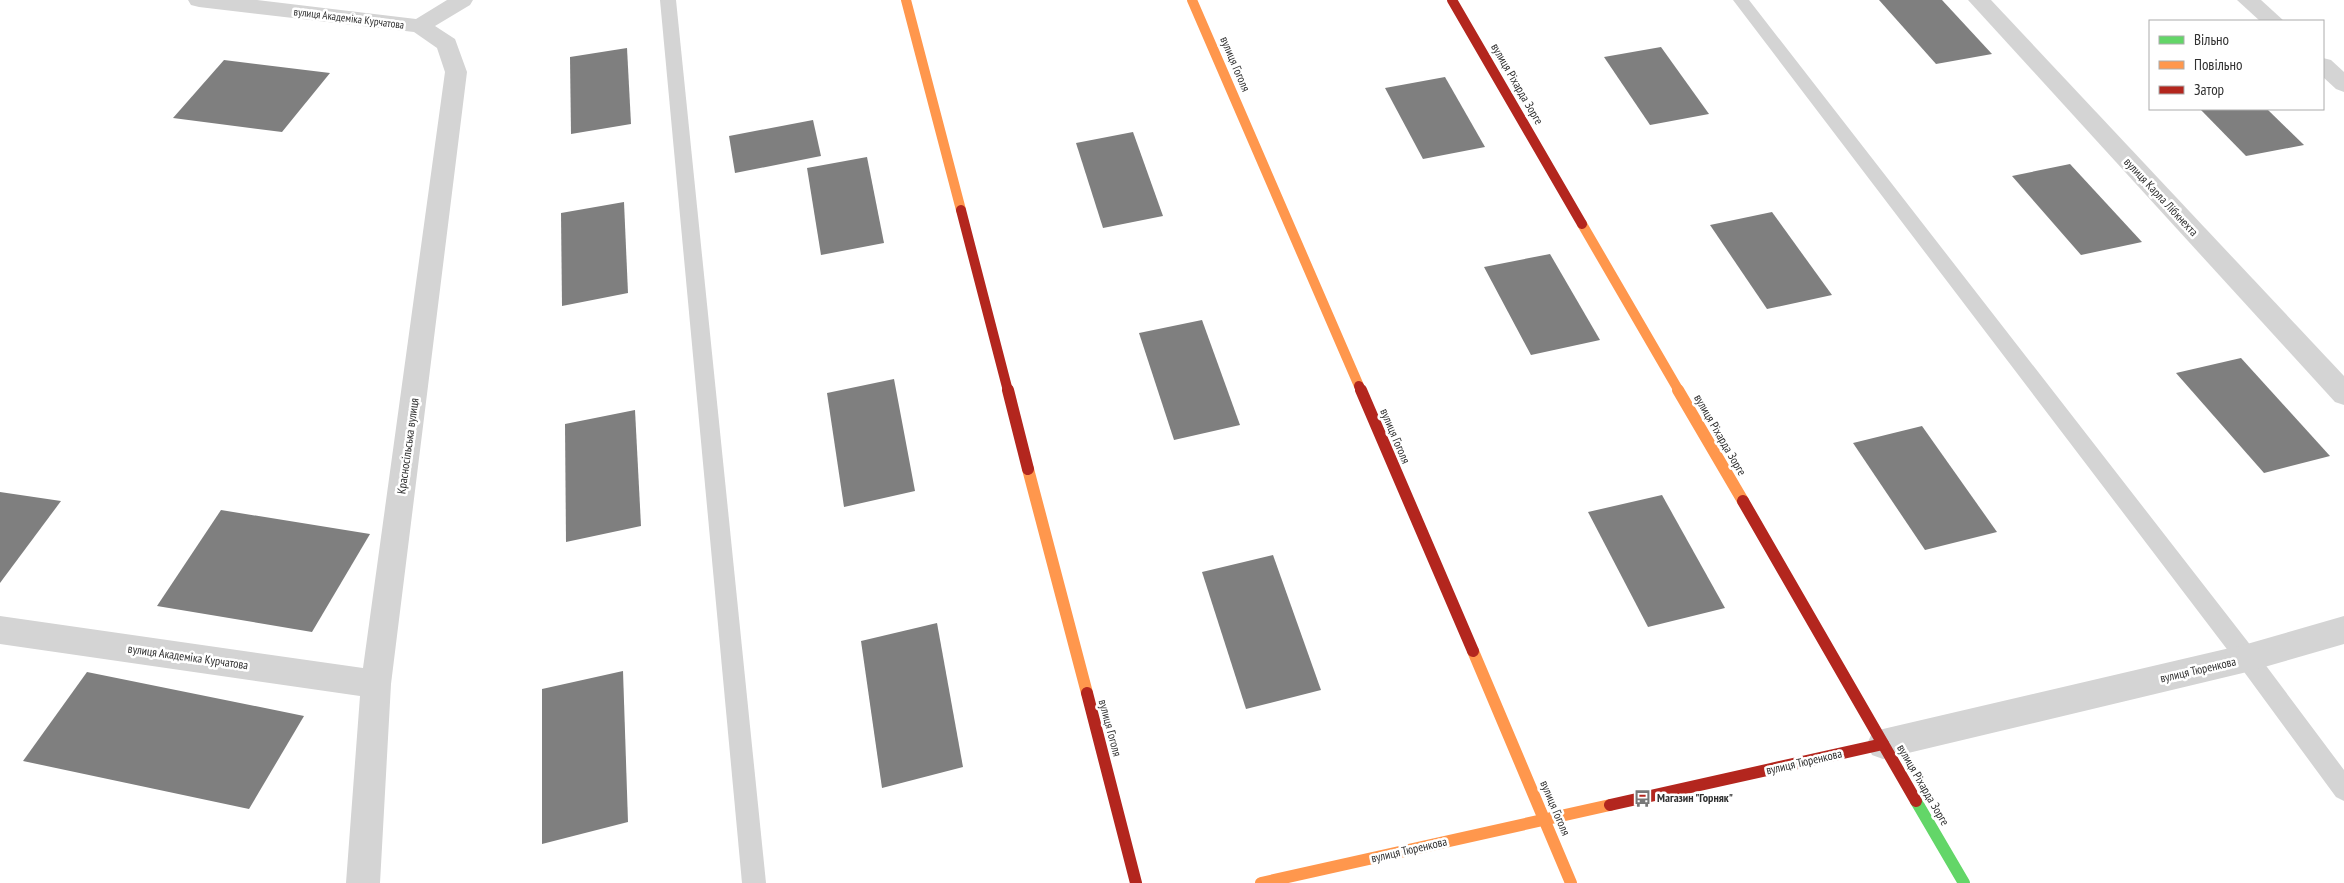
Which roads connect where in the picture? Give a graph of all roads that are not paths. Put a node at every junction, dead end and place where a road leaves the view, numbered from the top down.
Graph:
1 (199, 0) edge
2 (462, 0) edge
3 (668, 0) edge
4 (906, 0) edge
5 (1192, 0) edge
6 (1452, 0) edge
7 (1741, 0) edge
8 (1979, 0) edge
9 (2248, 0) edge
10 (2272, 20) edge
11 (420, 26) junction
12 (2324, 66) edge
13 (2344, 84) edge
14 (2344, 394) edge
15 (0, 630) edge
16 (2344, 630) edge
17 (2247, 658) junction
18 (376, 684) junction
19 (1883, 744) junction
20 (2344, 789) edge
21 (1546, 820) junction
22 (363, 883) edge
23 (754, 883) edge
24 (1136, 883) edge
25 (1261, 883) edge
26 (1571, 883) edge
27 (1964, 883) edge

1 - 11 street, вулиця Академіка Курчатова
2 - 11 street, вулиця Академіка Курчатова
3 - 23 lane
4 - 24 street, вулиця Гоголя
5 - 21 street, вулиця Гоголя
6 - 19 street, вулиця Ріхарда Зорге
7 - 17 lane
8 - 14 street, вулиця Карла Лібкнехта
9 - 10 street
11 - 18 street, Красносільська вулиця
12 - 13 street
15 - 18 street, вулиця Академіка Курчатова
16 - 17 street, вулиця Тюренкова
17 - 19 street, вулиця Тюренкова
17 - 20 lane
18 - 22 street, Красносільська вулиця
19 - 21 street, вулиця Тюренкова
19 - 27 street, вулиця Ріхарда Зорге
21 - 25 street, вулиця Тюренкова
21 - 26 street, вулиця Гоголя

